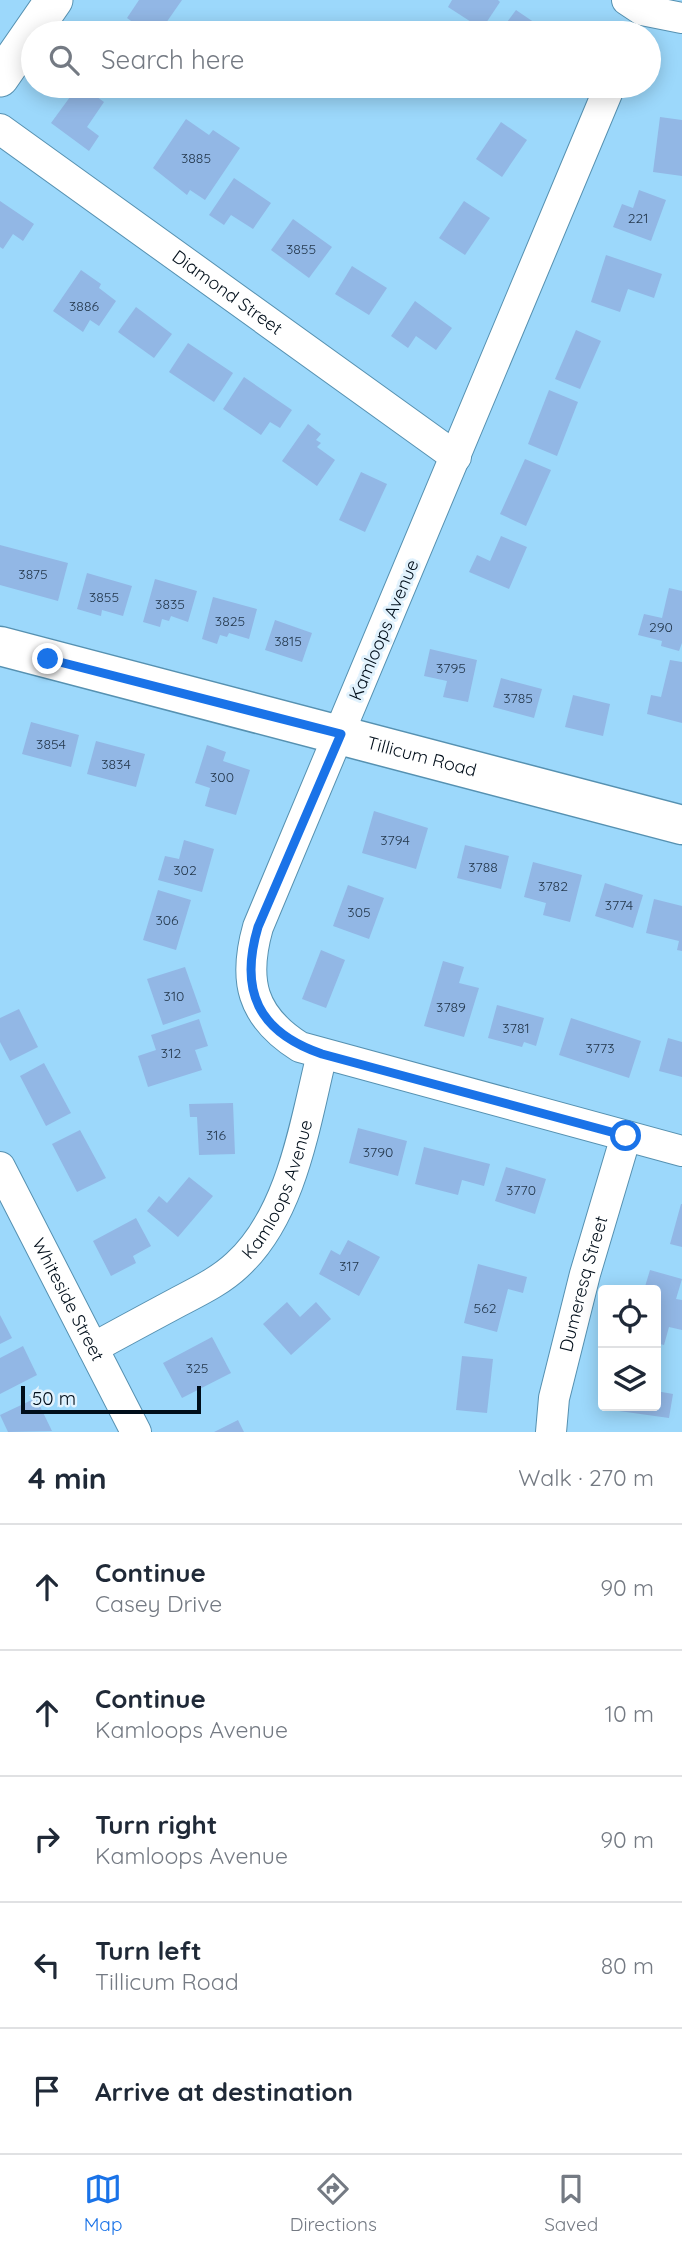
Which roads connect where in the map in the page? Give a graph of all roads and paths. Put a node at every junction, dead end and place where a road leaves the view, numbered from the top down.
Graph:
1 (54, 0) edge
2 (637, 11) edge
3 (682, 18) edge
4 (39, 21) edge
5 (21, 48) edge
6 (0, 78) edge
7 (606, 98) edge
8 (0, 129) edge
9 (456, 457) junction
10 (0, 646) edge
11 (341, 734) junction
12 (682, 825) edge
13 (322, 1054) junction
14 (626, 1136) junction
15 (682, 1151) edge
16 (0, 1167) edge
17 (93, 1348) junction
18 (136, 1432) edge
19 (551, 1432) edge

1 - 4 street
2 - 3 street
5 - 6 street
7 - 9 street, Kamloops Avenue
8 - 9 street, Diamond Street
9 - 11 street, Kamloops Avenue
10 - 11 main road, Tillicum Road
11 - 12 main road, Tillicum Road
11 - 13 street, Kamloops Avenue
13 - 14 street
13 - 17 street, Kamloops Avenue
14 - 15 street
14 - 19 street, Dumeresq Street
16 - 17 street, Whiteside Street
17 - 18 street, Whiteside Street

